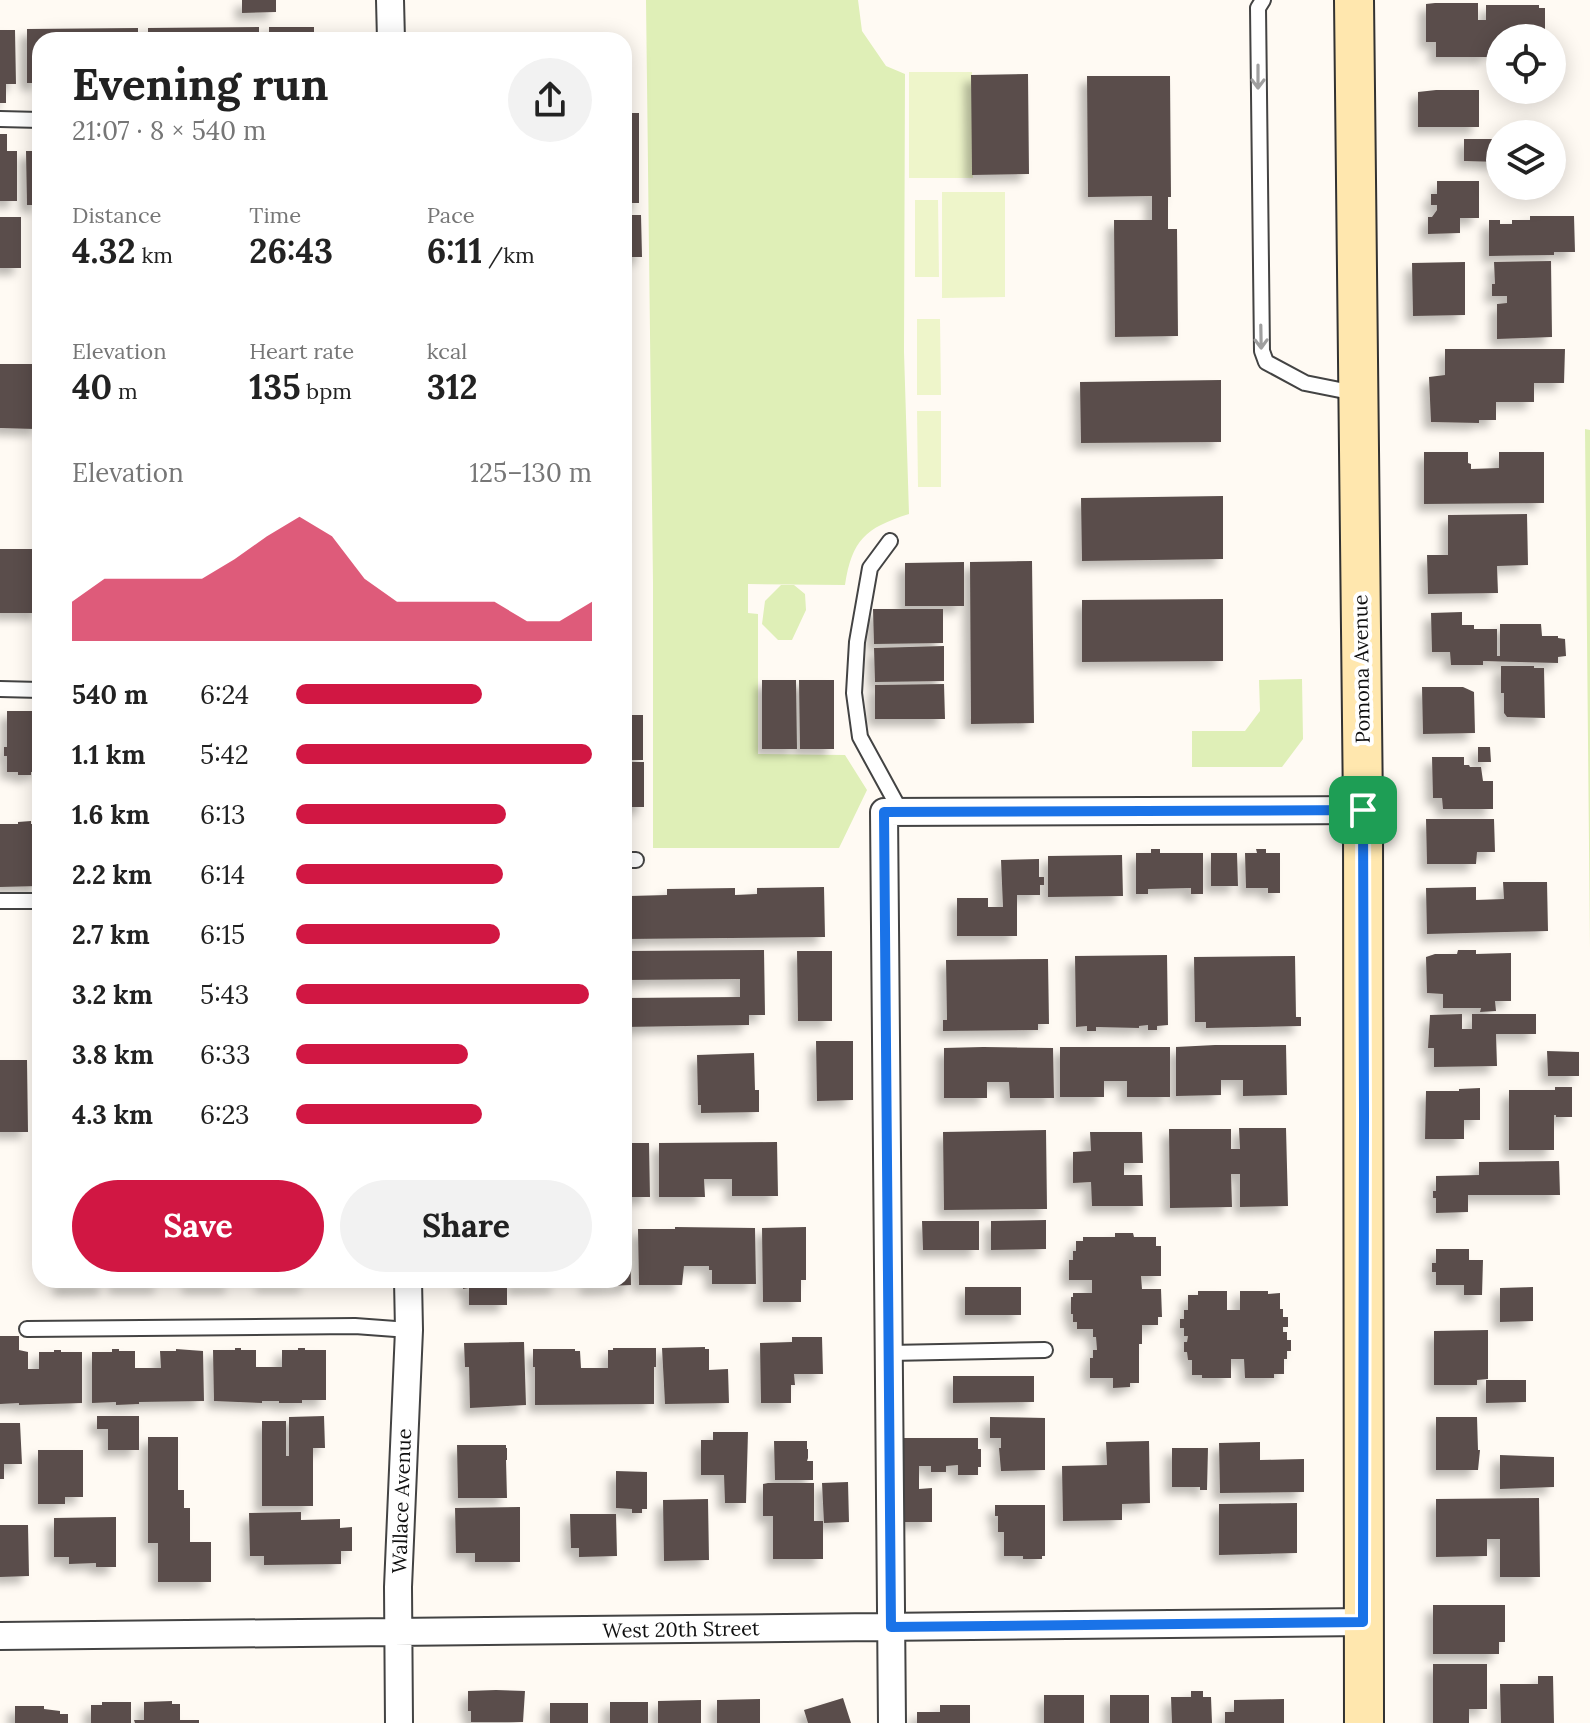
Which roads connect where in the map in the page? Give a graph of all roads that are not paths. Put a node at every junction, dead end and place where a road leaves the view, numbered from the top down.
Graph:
1 (390, 0) edge
2 (1263, 0) edge
3 (1354, 0) edge
4 (391, 32) edge
5 (0, 119) edge
6 (32, 120) edge
7 (1358, 394) junction
8 (890, 541) dead end
9 (0, 689) edge
10 (32, 690) edge
11 (1363, 810) junction
12 (901, 812) junction
13 (0, 901) edge
14 (32, 901) edge
15 (408, 1288) edge
16 (27, 1329) dead end
17 (409, 1330) junction
18 (1045, 1350) dead end
19 (889, 1353) junction
20 (1363, 1622) junction
21 (891, 1627) junction
22 (398, 1633) junction
23 (0, 1636) edge
24 (399, 1723) edge
25 (892, 1723) edge
26 (1364, 1723) edge

1 - 4 street
2 -> 7 lane
3 - 7 street, Pomona Avenue
5 - 6 lane
7 - 11 street, Pomona Avenue
8 - 12 lane
9 - 10 lane
11 - 12 street
11 - 20 street, Pomona Avenue
12 - 19 street
13 - 14 lane
15 - 17 street, Wallace Avenue
16 - 17 lane
17 - 22 street, Wallace Avenue
18 - 19 lane
19 - 21 street
20 - 21 street, West 20th Street
20 - 26 street, Pomona Avenue
21 - 22 street, West 20th Street
21 - 25 street
22 - 23 street, West 20th Street
22 - 24 street, Wallace Avenue

